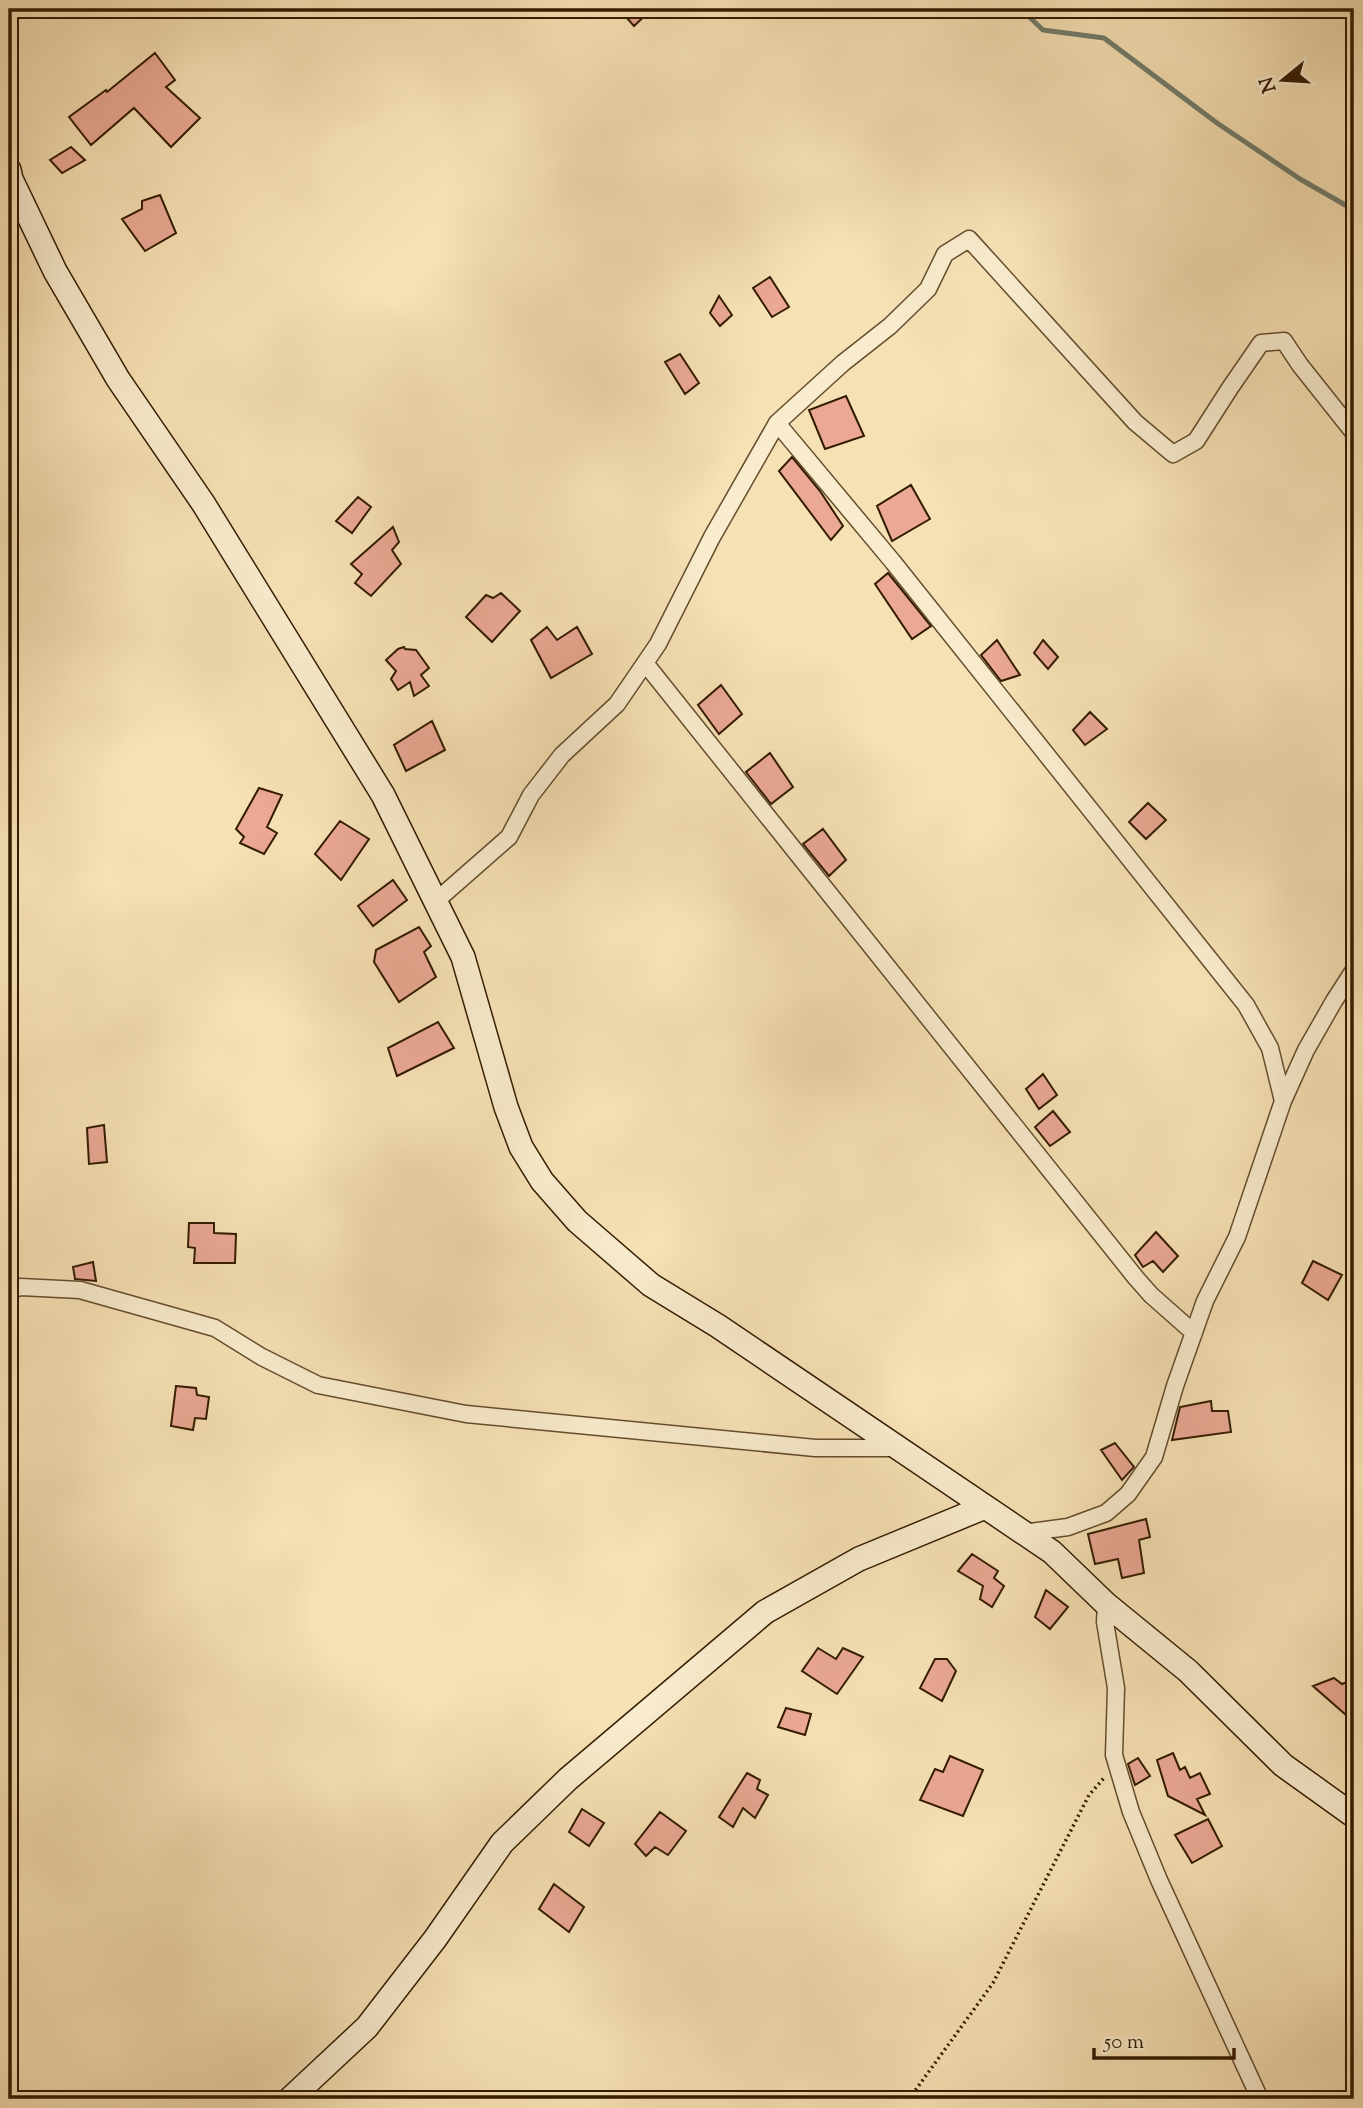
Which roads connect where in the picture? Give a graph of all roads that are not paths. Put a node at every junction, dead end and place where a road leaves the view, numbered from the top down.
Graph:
1 (9, 170) edge
2 (777, 423) junction
3 (1354, 433) edge
4 (645, 663) junction
5 (436, 901) junction
6 (1354, 970) edge
7 (1283, 1101) junction
8 (9, 1290) edge
9 (1194, 1333) junction
10 (898, 1448) junction
11 (985, 1507) junction
12 (1023, 1533) junction
13 (1106, 1604) junction
14 (1354, 1816) edge
15 (290, 2099) edge
16 (1260, 2099) edge

1 - 5 main road
2 - 3 street
2 - 4 street
2 - 7 street
4 - 5 street
4 - 9 street
5 - 10 main road
6 - 7 street
7 - 9 street
8 - 10 street
9 - 12 street
10 - 11 main road
11 - 12 main road
11 - 15 main road
12 - 13 main road
13 - 14 main road
13 - 16 street

